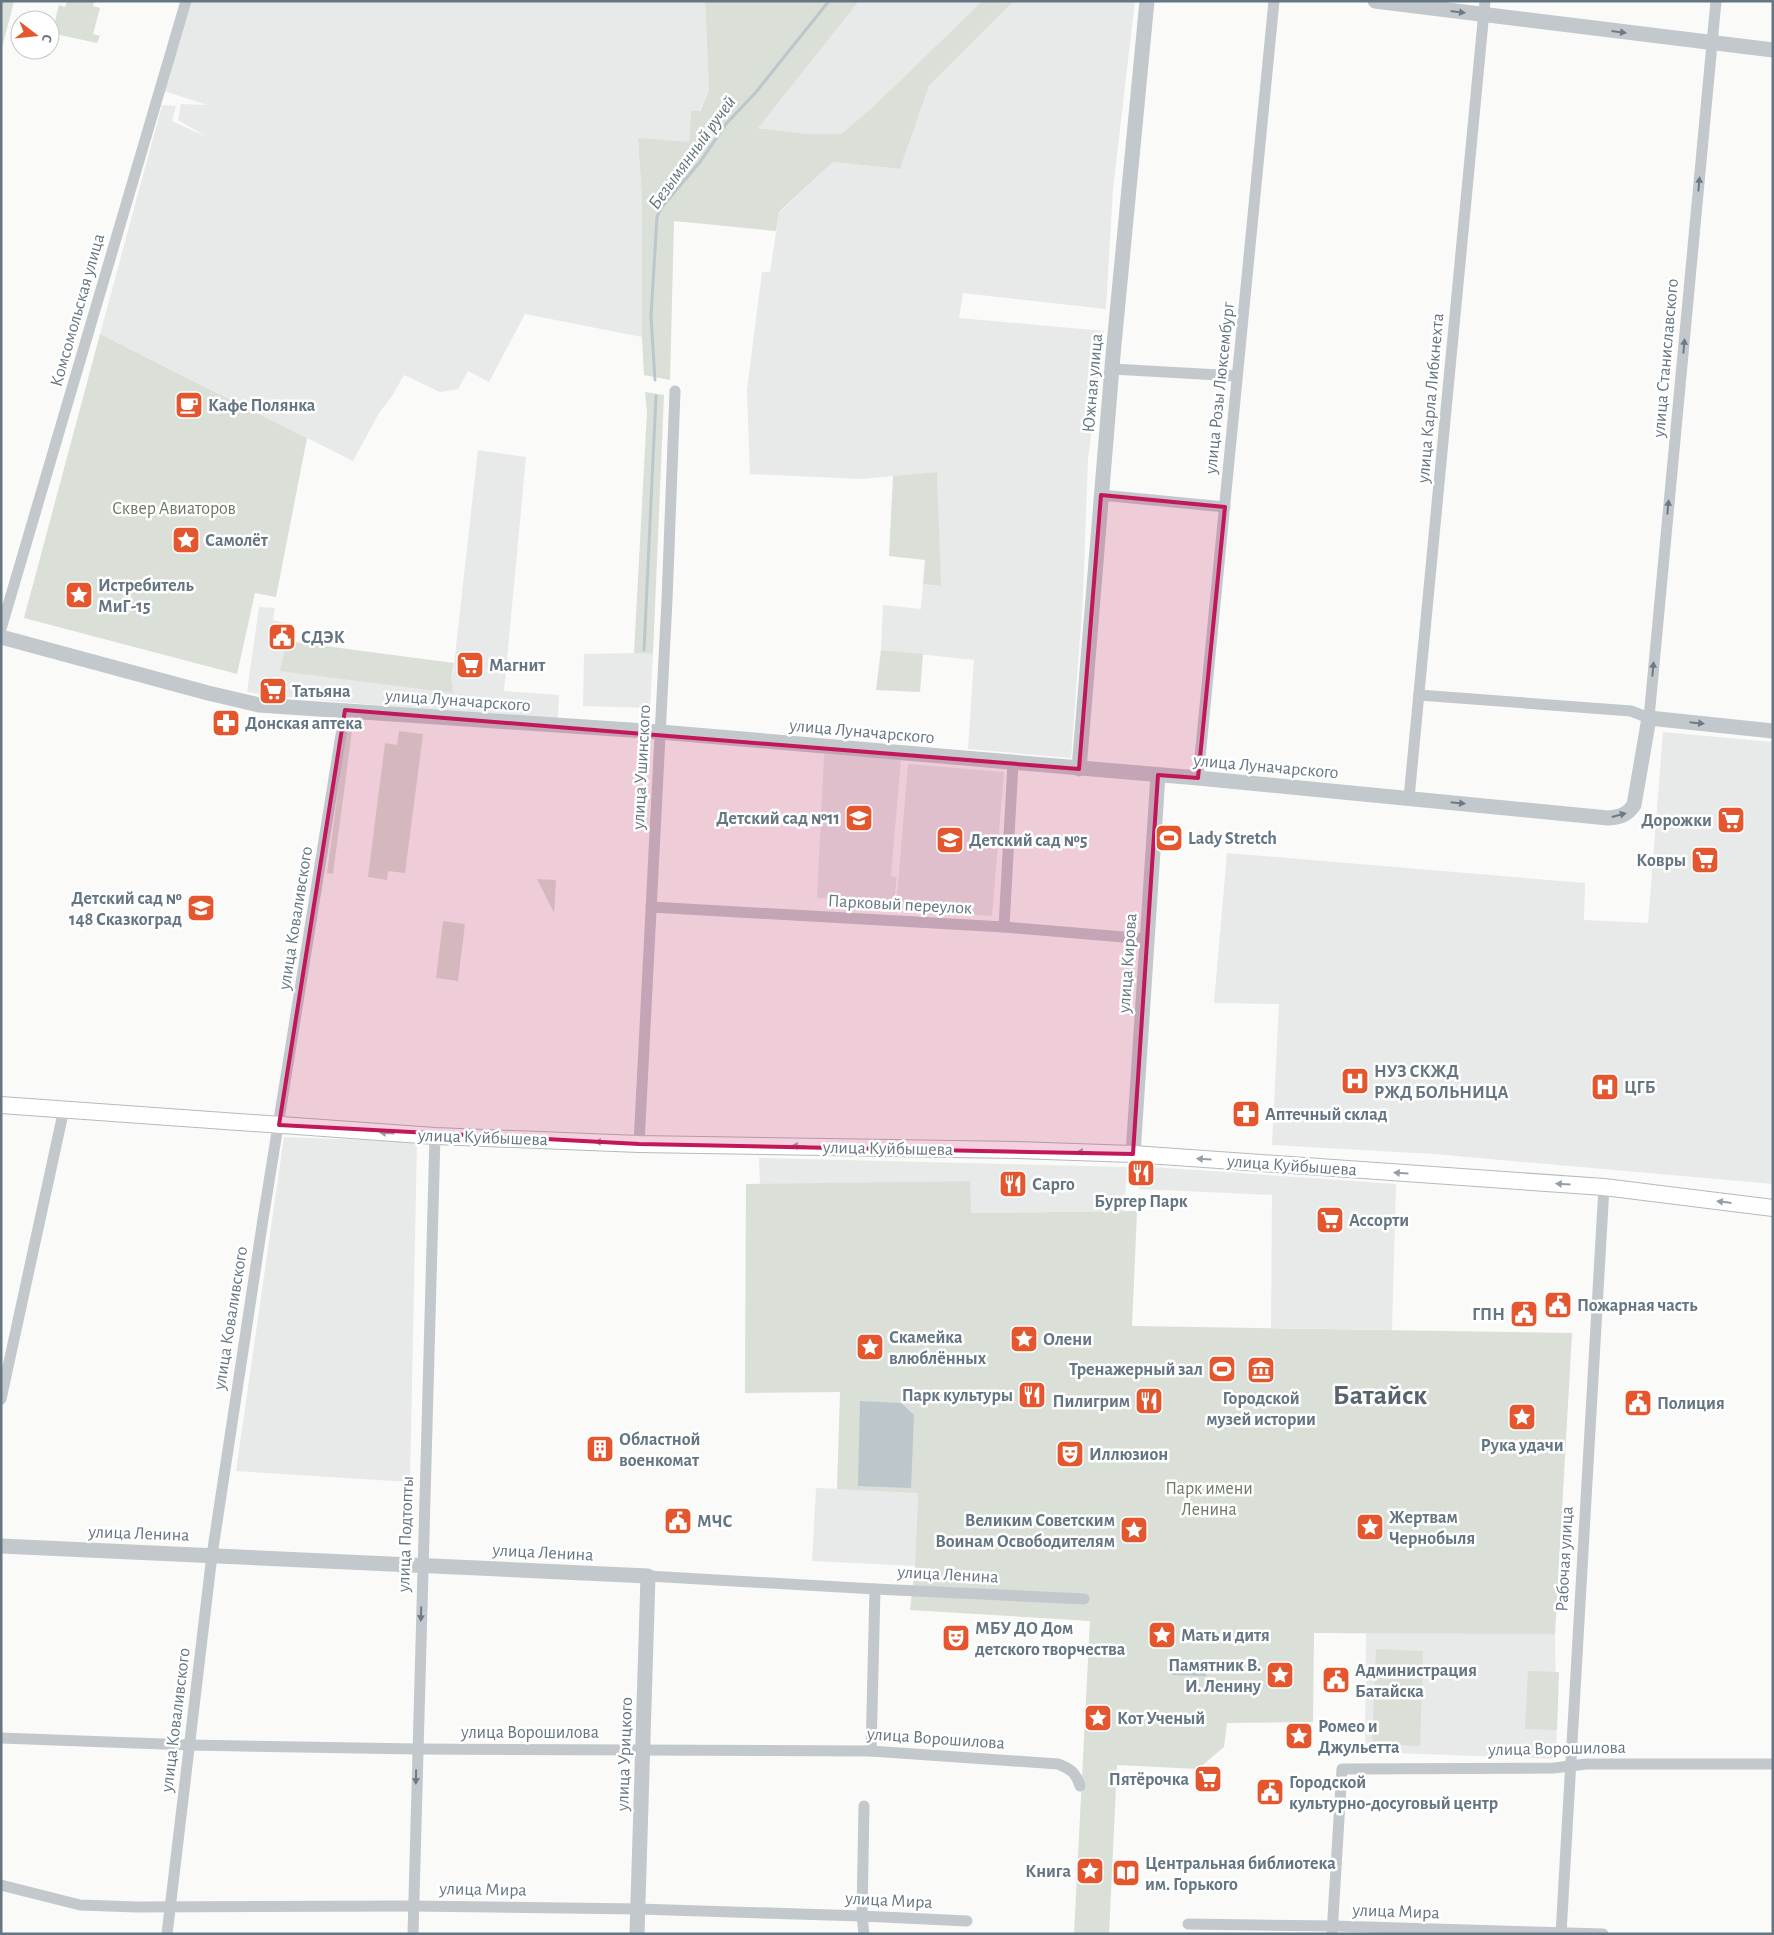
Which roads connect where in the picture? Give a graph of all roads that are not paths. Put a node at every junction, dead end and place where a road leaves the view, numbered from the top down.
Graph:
1 (186, 1) edge
2 (1147, 1) edge
3 (1274, 1) edge
4 (1375, 1) edge
5 (1716, 1) edge
6 (1484, 8) edge
7 (1712, 43) junction
8 (1773, 50) edge
9 (1112, 369) junction
10 (1238, 376) junction
11 (675, 391) dead end
12 (1101, 495) junction
13 (1225, 507) junction
14 (1, 629) edge
15 (1, 636) edge
16 (1419, 695) junction
17 (345, 710) junction
18 (1649, 718) junction
19 (1773, 731) edge
20 (660, 732) junction
21 (1013, 763) junction
22 (1079, 769) junction
23 (1158, 775) junction
24 (1198, 778) junction
25 (1409, 798) junction
26 (651, 906) junction
27 (1004, 927) junction
28 (1147, 939) junction
29 (1, 1105) edge
30 (64, 1109) junction
31 (279, 1125) junction
32 (435, 1136) junction
33 (639, 1144) junction
34 (1133, 1154) junction
35 (1604, 1187) junction
36 (1773, 1208) edge
37 (1, 1399) edge
38 (1, 1546) edge
39 (212, 1555) junction
40 (422, 1566) junction
41 (648, 1576) junction
42 (875, 1589) junction
43 (1084, 1599) dead end
44 (1, 1738) edge
45 (189, 1746) junction
46 (417, 1749) junction
47 (643, 1750) junction
48 (871, 1751) junction
49 (1773, 1764) edge
50 (1570, 1766) junction
51 (1080, 1786) dead end
52 (864, 1806) dead end
53 (1, 1885) edge
54 (171, 1905) junction
55 (414, 1906) junction
56 (638, 1909) junction
57 (862, 1916) junction
58 (967, 1921) dead end
59 (1188, 1924) dead end
60 (1332, 1930) edge
61 (167, 1934) edge
62 (413, 1934) edge
63 (637, 1934) edge
64 (864, 1934) edge
65 (1561, 1934) edge
66 (1603, 1934) edge

1 - 14 street, Комсомольская улица
2 - 9 street, Южная улица
3 - 10 street, улица Розы Люксембург
4 -> 6 street
5 - 7 street, улица Станиславского
6 -> 7 street
6 - 16 street, улица Карла Либкнехта
7 - 8 street
18 -> 7 street, улица Станиславского
9 - 10 street
9 - 12 street, Южная улица
10 - 13 street, улица Розы Люксембург
11 - 20 street, улица Ушинского
12 - 13 street
12 - 22 street, Южная улица
13 - 24 street, улица Розы Люксембург
15 - 17 street, улица Луначарского
16 - 18 street
16 - 25 street, улица Карла Либкнехта
17 - 20 street, улица Луначарского
17 - 31 street, улица Коваливского
18 -> 19 street
25 -> 18 street, улица Луначарского
20 - 21 street, улица Луначарского
20 - 26 street, улица Ушинского
21 - 22 street, улица Луначарского
21 - 27 street
22 - 23 street, улица Луначарского
23 - 24 street, улица Луначарского
23 - 28 street, улица Кирова
24 - 25 street, улица Луначарского
26 - 27 street, Парковый переулок
26 - 33 street, улица Ушинского
27 - 28 street, Парковый переулок
28 - 34 street, улица Кирова
29 - 30 main road, улица Куйбышева
30 - 31 main road, улица Куйбышева
30 - 37 street
32 -> 31 main road, улица Куйбышева
31 - 39 street, улица Коваливского
33 -> 32 main road, улица Куйбышева
32 - 40 street, улица Подтопты
34 -> 33 main road, улица Куйбышева
35 -> 34 main road, улица Куйбышева
36 -> 35 main road, улица Куйбышева
35 - 50 street, Рабочая улица
38 - 39 street, улица Ленина
39 - 40 street, улица Ленина
39 - 45 street, улица Коваливского
40 - 41 street, улица Ленина
40 -> 46 street, улица Подтопты
41 - 42 street, улица Ленина
41 - 47 street, улица Урицкого
42 - 43 street, улица Ленина
42 - 48 street
44 - 45 street, улица Ворошилова
45 - 46 street, улица Ворошилова
45 - 54 street, улица Коваливского
46 - 47 street, улица Ворошилова
46 -> 55 street, улица Подтопты
47 - 48 street, улица Ворошилова
47 - 56 street, улица Урицкого
48 - 51 street, улица Ворошилова
49 - 50 street, улица Ворошилова
50 - 60 street, улица Ворошилова
50 - 65 street, Рабочая улица
52 - 57 street
53 - 54 street, улица Мира
54 - 55 street, улица Мира
54 - 61 street, улица Коваливского
55 - 56 street, улица Мира
55 - 62 street, улица Подтопты
56 - 57 street, улица Мира
56 - 63 street, улица Урицкого
57 - 58 street, улица Мира
57 - 64 street
59 - 60 street, улица Мира
60 - 65 street, улица Мира
65 - 66 street, улица Мира

